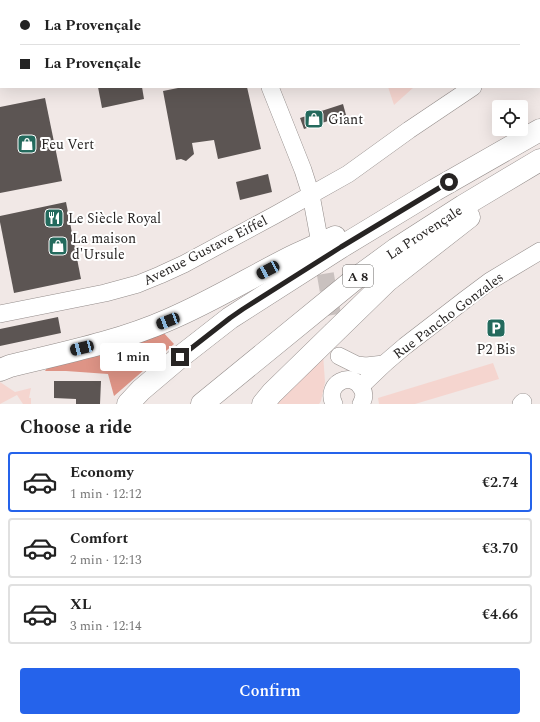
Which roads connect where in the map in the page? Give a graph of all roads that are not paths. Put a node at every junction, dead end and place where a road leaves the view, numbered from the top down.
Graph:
1 (270, 88) edge
2 (472, 88) edge
3 (540, 130) edge
4 (534, 164) edge
5 (436, 190) junction
6 (311, 195) junction
7 (319, 238) tunnel mouth
8 (540, 251) edge
9 (0, 314) edge
10 (384, 364) junction
11 (0, 370) edge
12 (343, 380) junction
13 (361, 386) junction
14 (331, 402) edge
15 (128, 404) edge
16 (202, 404) edge
17 (263, 404) edge
18 (361, 404) edge

1 - 6 street
2 - 6 street, Avenue Gustave Eiffel
3 - 5 highway, La Provençale / A 8
4 - 16 highway, La Provençale / A 8
4 - 17 highway
5 - 11 highway
5 - 15 highway, La Provençale / A 8
6 - 7 street
6 - 9 street, Avenue Gustave Eiffel
8 - 10 street, Rue Pancho Gonzales
10 - 12 street
10 - 13 street, Rue Pancho Gonzales
12 - 13 street
12 - 14 street
13 - 18 street

